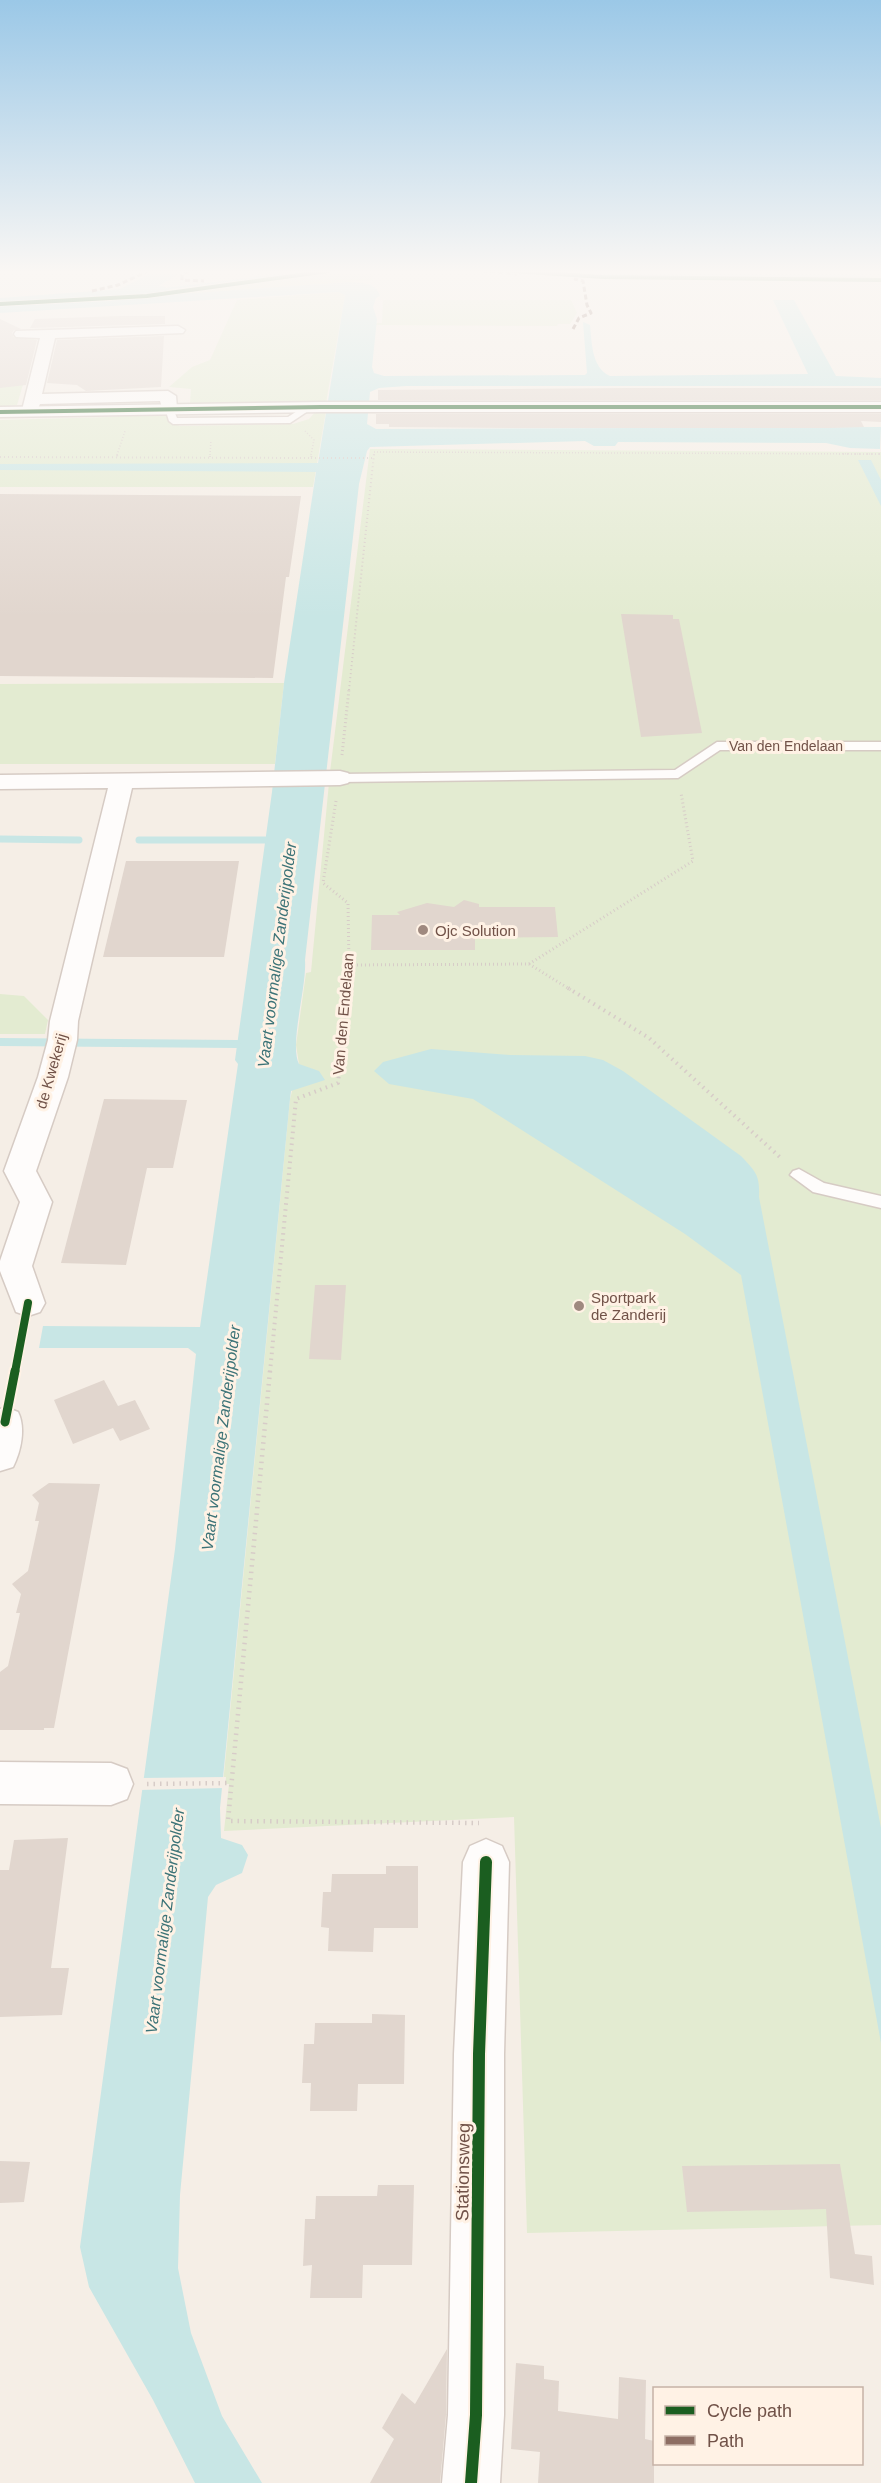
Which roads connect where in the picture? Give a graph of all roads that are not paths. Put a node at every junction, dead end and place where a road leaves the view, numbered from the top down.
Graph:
1 (36, 387) edge
2 (32, 404) junction
3 (881, 407) edge
4 (0, 412) edge
5 (881, 746) edge
6 (340, 778) joint
7 (0, 782) edge
8 (121, 782) junction
9 (12, 1156) edge
10 (800, 1175) road end
11 (15, 1189) edge
12 (881, 1202) edge
13 (28, 1303) dead end
14 (0, 1783) edge
15 (111, 1784) road end
16 (486, 1862) road end
17 (471, 2483) edge

1 - 2 street
2 - 3 street
2 - 4 street
5 - 6 lane, Van den Endelaan
6 - 8 street
7 - 8 street
8 - 9 street, de Kwekerij
9 - 11 street, de Kwekerij
10 - 12 lane
11 - 13 street, de Kwekerij
14 - 15 street
16 - 17 street, Stationsweg

